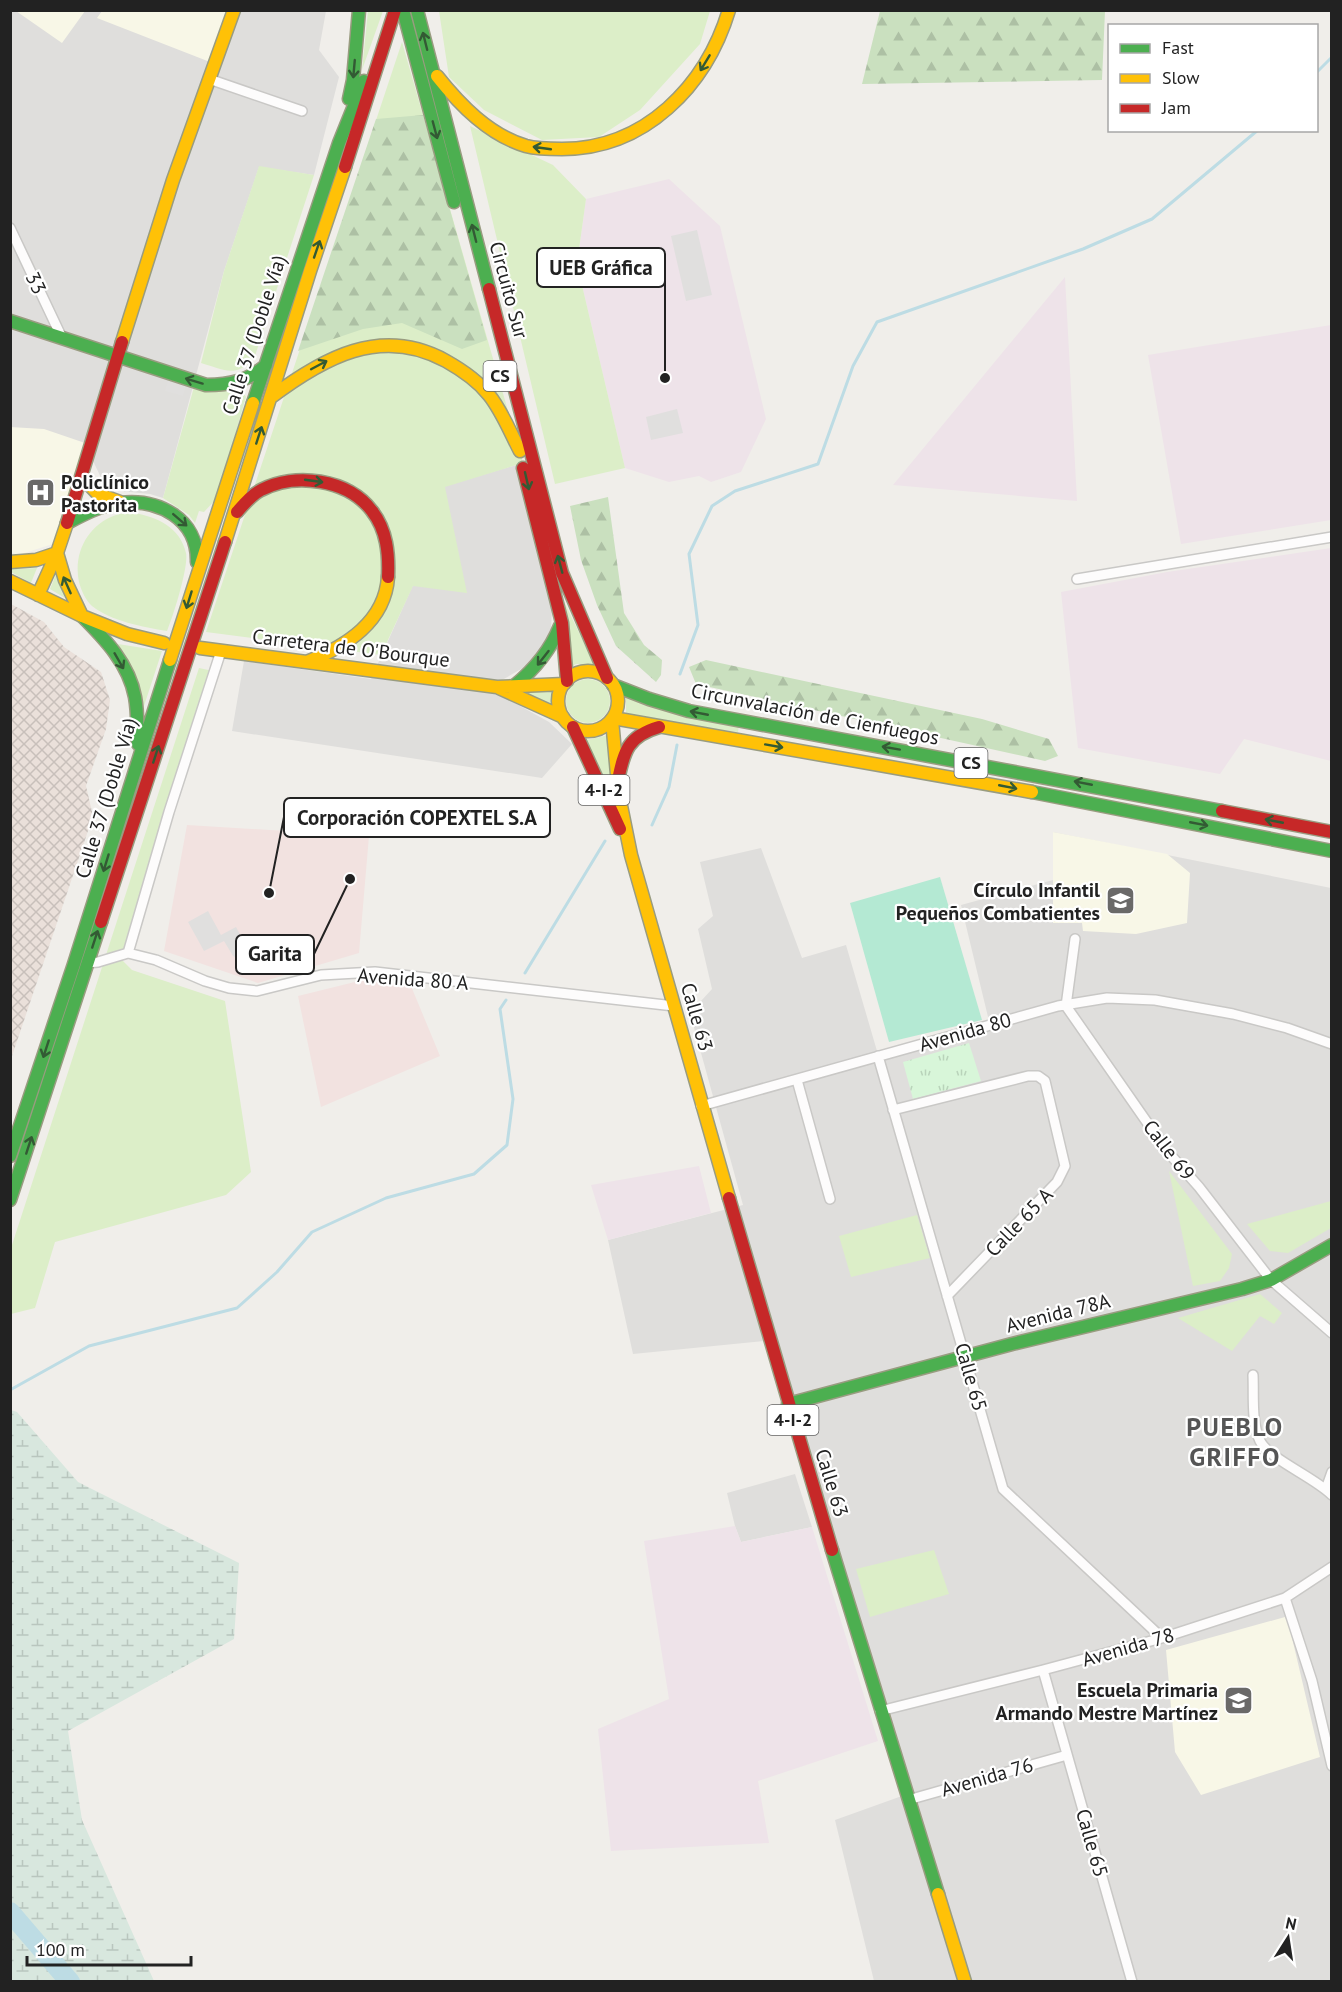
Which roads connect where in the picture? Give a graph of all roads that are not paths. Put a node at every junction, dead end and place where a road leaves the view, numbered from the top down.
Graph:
1 (234, 10) edge
2 (359, 10) edge
3 (417, 10) edge
4 (729, 10) edge
5 (398, 11) edge
6 (432, 71) junction
7 (209, 79) junction
8 (303, 111) dead end
9 (339, 143) junction
10 (10, 228) edge
11 (10, 321) edge
12 (62, 338) junction
13 (118, 356) junction
14 (266, 364) junction
15 (270, 398) junction
16 (520, 451) junction
17 (82, 477) junction
18 (121, 503) junction
19 (67, 523) junction
20 (230, 523) junction
21 (1332, 537) edge
22 (57, 553) junction
23 (10, 562) edge
24 (198, 573) junction
25 (1077, 579) dead end
26 (10, 581) edge
27 (38, 595) junction
28 (82, 616) junction
29 (580, 619) junction
30 (562, 623) junction
31 (164, 643) dead end
32 (200, 648) dead end
33 (221, 651) junction
34 (309, 661) junction
35 (610, 681) junction
36 (565, 682) junction
37 (514, 686) junction
38 (497, 687) junction
39 (649, 699) junction
40 (563, 717) junction
41 (612, 719) junction
42 (662, 726) junction
43 (573, 727) junction
44 (139, 757) junction
45 (618, 780) junction
46 (1332, 832) edge
47 (1332, 851) edge
48 (631, 855) junction
49 (1074, 939) dead end
50 (128, 953) junction
51 (87, 963) junction
52 (674, 1006) junction
53 (1066, 1006) junction
54 (1332, 1044) edge
55 (878, 1056) junction
56 (797, 1080) junction
57 (701, 1106) junction
58 (893, 1110) junction
59 (10, 1156) edge
60 (830, 1199) dead end
61 (10, 1200) edge
62 (1332, 1245) edge
63 (1271, 1280) junction
64 (947, 1296) junction
65 (1332, 1333) edge
66 (965, 1356) junction
67 (1253, 1375) dead end
68 (788, 1404) junction
69 (1332, 1472) edge
70 (1329, 1492) edge
71 (1332, 1567) edge
72 (1285, 1598) junction
73 (1162, 1638) junction
74 (1043, 1670) junction
75 (880, 1711) junction
76 (1067, 1755) junction
77 (1332, 1766) edge
78 (908, 1800) junction
79 (965, 1982) edge
80 (1132, 1982) edge

1 - 7 main road
2 -> 9 main road
6 -> 3 main road, Circuito Sur / CS
4 -> 6 main road
5 - 9 main road, Calle 37 (Doble Vía)
15 -> 5 main road, Calle 37 (Doble Vía)
5 -> 16 main road, Circuito Sur / CS
29 -> 6 main road, Circuito Sur / CS
7 - 8 street
7 - 13 main road
9 - 14 main road, Calle 37 (Doble Vía)
10 - 12 street, 33
11 - 12 main road
12 - 13 main road
14 -> 13 main road
13 - 17 main road
14 - 24 main road, Calle 37 (Doble Vía)
15 -> 16 main road
20 -> 15 main road, Calle 37 (Doble Vía)
16 -> 30 main road, Circuito Sur / CS
17 - 18 main road
17 - 19 main road
18 - 19 main road
18 -> 24 main road
19 - 22 main road
20 -> 34 main road
51 -> 20 main road, Calle 37 (Doble Vía)
21 - 25 street
22 - 23 main road
22 - 27 main road
28 -> 22 main road
24 -> 44 main road, Calle 37 (Doble Vía)
26 - 27 main road
27 - 28 main road
28 - 31 main road
28 -> 44 main road
29 - 35 main road, Circuito Sur / CS
29 - 39 main road
30 - 36 main road, Circuito Sur / CS
30 -> 37 main road
32 - 33 main road, Carretera de O'Bourque
33 - 34 main road, Carretera de O'Bourque
33 - 50 street
34 - 38 main road, Carretera de O'Bourque
35 - 36 main road, Circunvalación de Cienfuegos / CS
35 - 39 main road, Circunvalación de Cienfuegos / CS
35 - 41 main road, CS
36 - 37 main road, Carretera de O'Bourque
36 - 40 main road, CS
37 - 38 main road, Carretera de O'Bourque
38 - 40 main road, Carretera de O'Bourque
46 -> 39 main road, Circunvalación de Cienfuegos / CS
40 - 43 main road
41 - 42 main road, Circunvalación de Cienfuegos / CS
41 - 43 main road, Circunvalación de Cienfuegos / CS
41 - 45 main road, Calle 63 / 4-I-2
42 - 45 main road
42 -> 47 main road, Circunvalación de Cienfuegos / CS
43 - 48 main road, Calle 63 / 4-I-2
44 -> 59 main road, Calle 37 (Doble Vía)
45 - 48 main road, Calle 63 / 4-I-2
48 - 52 main road, Calle 63 / 4-I-2
49 - 53 street
50 - 51 street
50 - 52 street, Avenida 80 A
61 -> 51 main road, Calle 37 (Doble Vía)
52 - 57 main road, Calle 63 / 4-I-2
53 - 54 street, Avenida 80
53 - 55 street, Avenida 80
53 - 63 street, Calle 69
55 - 56 street, Avenida 80
55 - 58 street, Calle 65
56 - 57 street, Avenida 80
56 - 60 street
57 - 68 main road, Calle 63 / 4-I-2
58 - 64 street, Calle 65
58 - 64 street, Calle 65 A
62 - 63 main road, Avenida 78A
63 - 65 street, Calle 69
63 - 66 main road, Avenida 78A
64 - 66 street, Calle 65
66 - 68 main road, Avenida 78A
66 - 73 street, Calle 65
67 - 70 street
68 - 75 main road, Calle 63 / 4-I-2
69 - 70 street
71 - 72 street, Avenida 78
72 - 73 street, Avenida 78
72 - 77 street
73 - 74 street, Avenida 78
74 - 75 street, Avenida 78
74 - 76 street, Calle 65
75 - 78 main road, Calle 63 / 4-I-2
76 - 78 street, Avenida 76
76 - 80 street, Calle 65
78 - 79 main road, Calle 63 / 4-I-2

